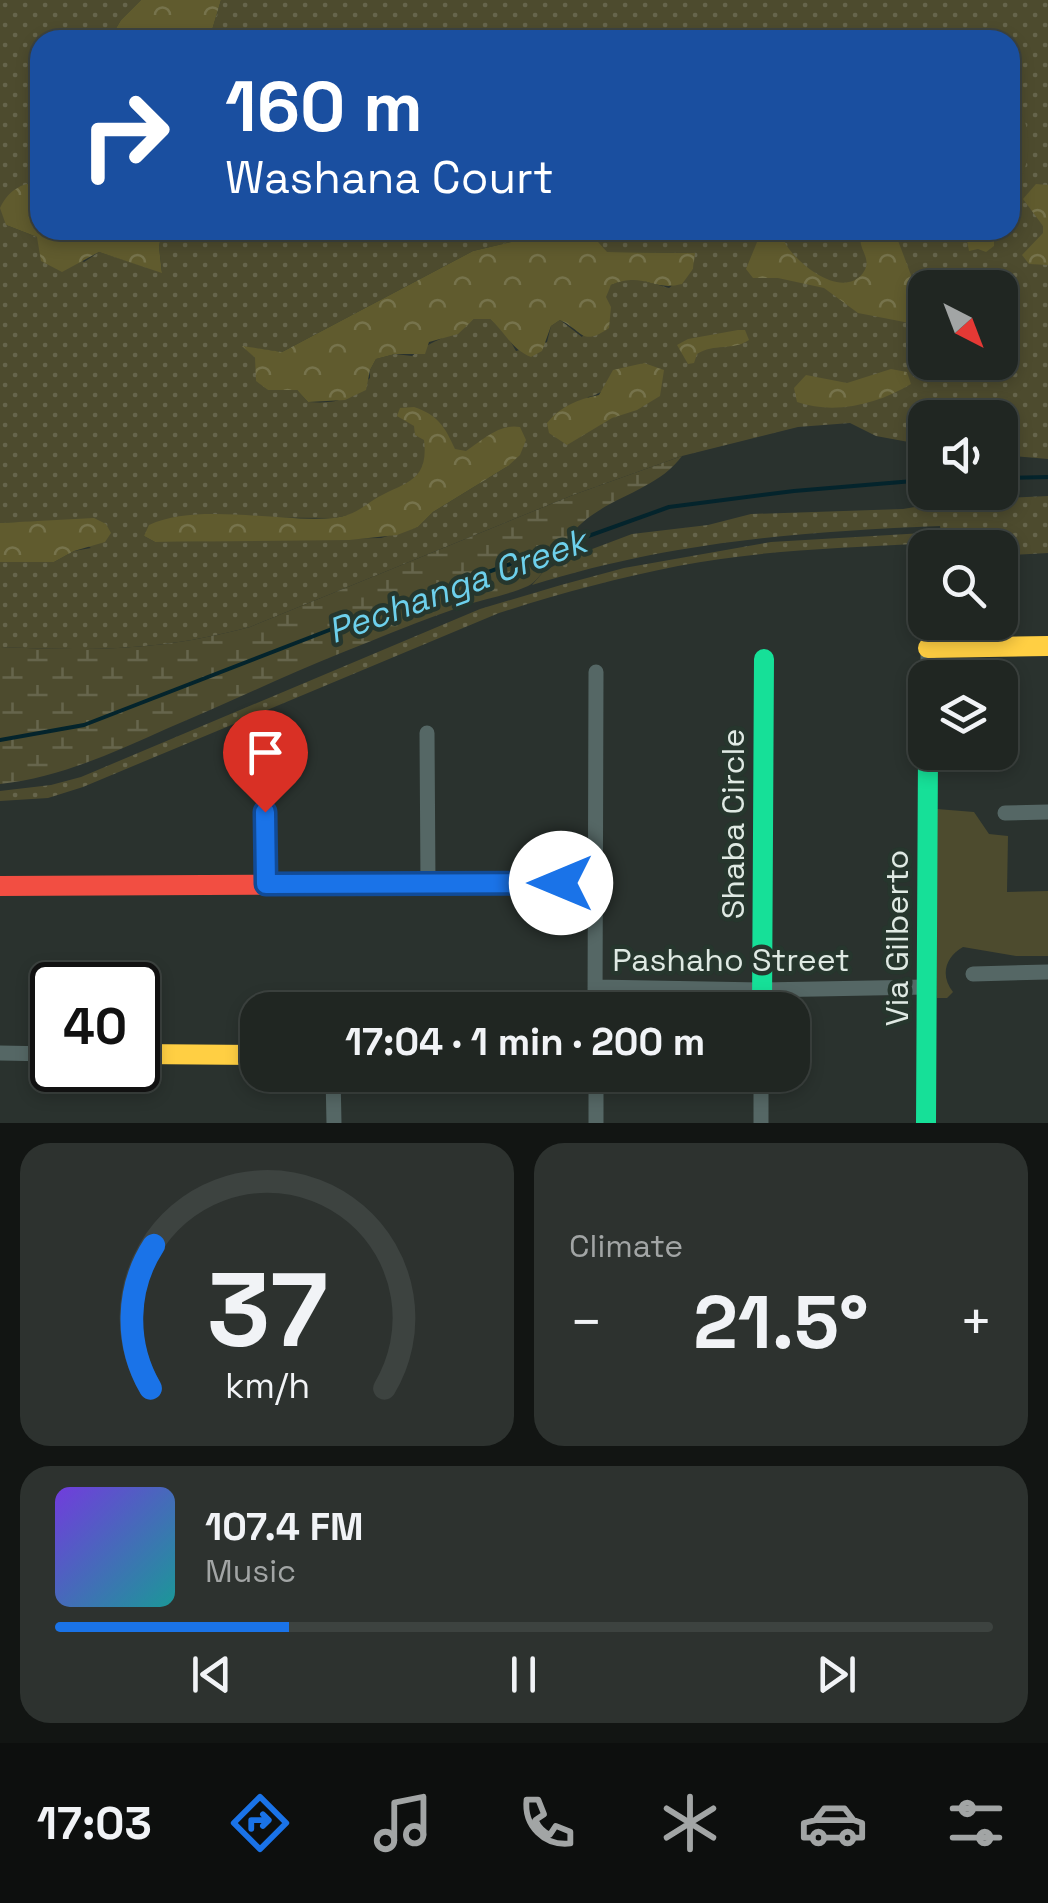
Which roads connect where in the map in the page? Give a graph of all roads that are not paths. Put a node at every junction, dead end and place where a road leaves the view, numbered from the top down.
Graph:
1 (928, 640) edge
2 (1048, 646) edge
3 (928, 648) junction
4 (764, 658) dead end
5 (928, 660) edge
6 (596, 672) dead end
7 (427, 733) dead end
8 (928, 770) edge
9 (265, 812) dead end
10 (1048, 812) edge
11 (1005, 813) dead end
12 (428, 883) junction
13 (594, 883) junction
14 (266, 884) junction
15 (0, 886) edge
16 (1048, 972) edge
17 (973, 974) dead end
18 (595, 987) junction
19 (926, 987) junction
20 (595, 992) edge
21 (659, 992) edge
22 (762, 992) edge
23 (810, 996) edge
24 (0, 1053) edge
25 (30, 1054) edge
26 (160, 1054) edge
27 (240, 1055) edge
28 (333, 1092) edge
29 (596, 1092) edge
30 (762, 1092) edge
31 (334, 1123) edge
32 (596, 1123) edge
33 (761, 1123) edge
34 (926, 1123) edge

1 - 3 street
2 - 3 street
3 - 5 street
4 - 22 street, Shaba Circle
6 - 13 street
7 - 12 street
8 - 19 street, Via Gilberto
9 - 14 street
10 - 11 street
12 - 13 street
12 - 14 street
13 - 18 street
14 - 15 street
16 - 17 street
18 - 20 street
18 - 21 street, Pashaho Street
19 - 23 street, Pashaho Street
19 - 34 street, Via Gilberto
24 - 25 street
26 - 27 street
28 - 31 street
29 - 32 street
30 - 33 street

